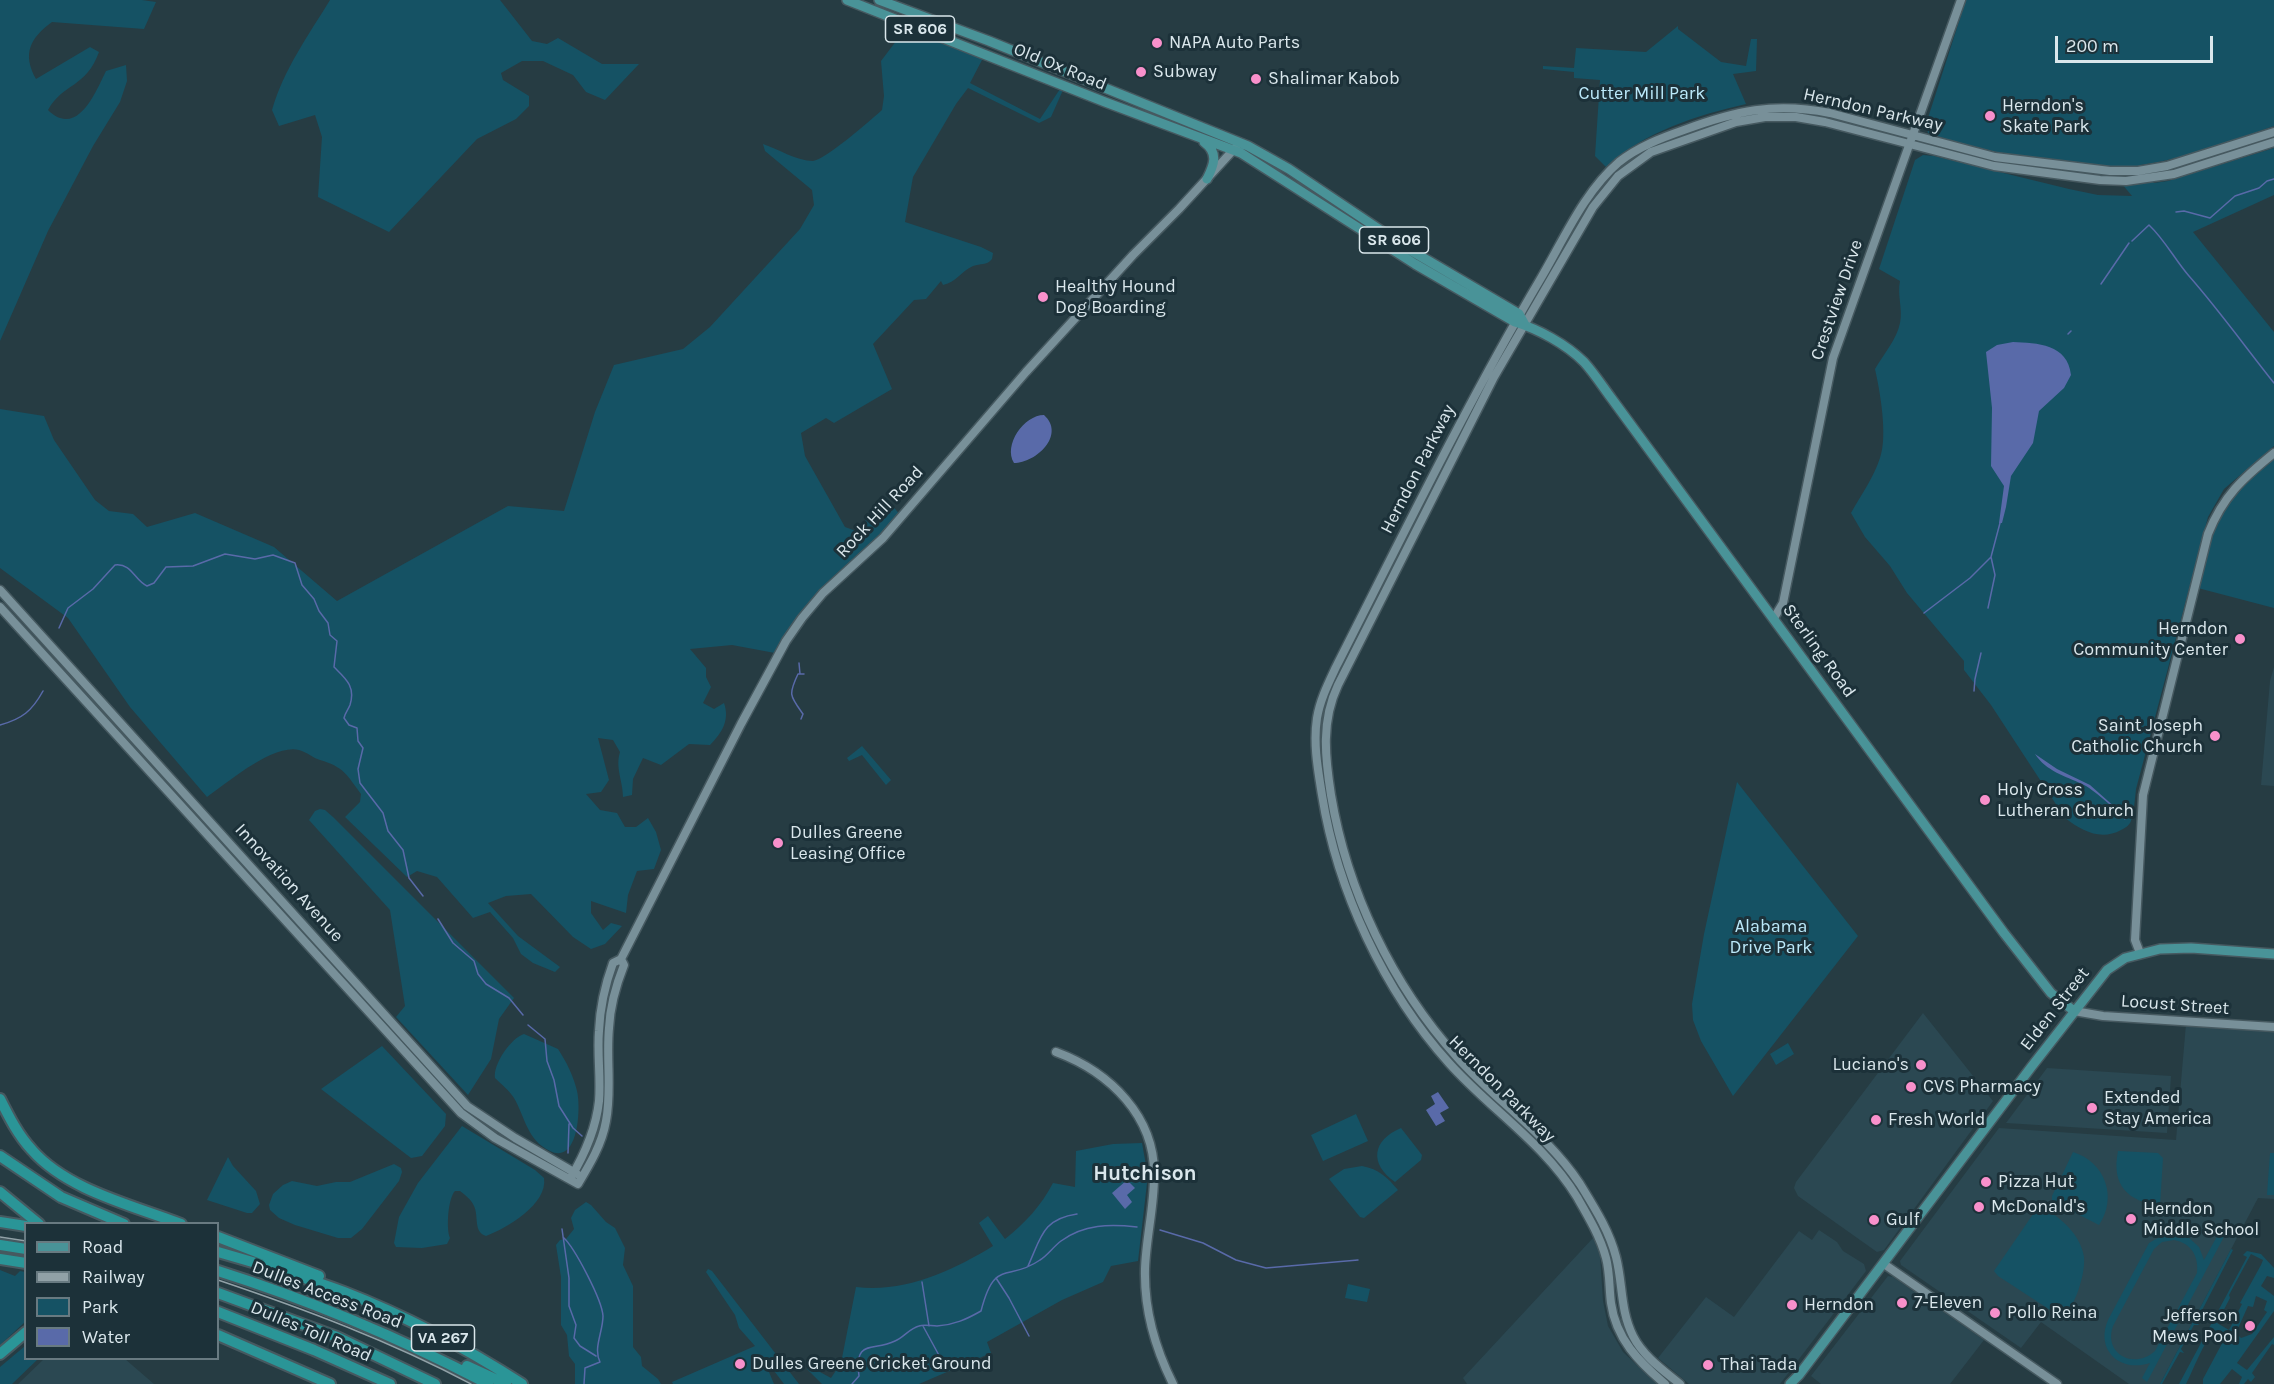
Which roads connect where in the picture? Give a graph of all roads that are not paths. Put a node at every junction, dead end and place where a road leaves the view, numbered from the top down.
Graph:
1 (847, 0) edge
2 (879, 0) edge
3 (1961, 0) edge
4 (2274, 132) edge
5 (1194, 136) junction
6 (1912, 140) junction
7 (2274, 142) edge
8 (1237, 146) junction
9 (1207, 179) junction
10 (1517, 318) junction
11 (1525, 325) junction
12 (2274, 453) edge
13 (0, 591) edge
14 (0, 608) edge
15 (1774, 618) junction
16 (2140, 953) junction
17 (2274, 954) edge
18 (621, 959) junction
19 (614, 999) joint
20 (2074, 1011) junction
21 (2274, 1028) edge
22 (1056, 1052) dead end
23 (0, 1099) edge
24 (0, 1156) edge
25 (572, 1176) junction
26 (0, 1192) edge
27 (0, 1222) edge
28 (36, 1222) edge
29 (119, 1222) edge
30 (176, 1222) edge
31 (24, 1226) edge
32 (219, 1237) edge
33 (0, 1245) edge
34 (24, 1249) edge
35 (219, 1252) edge
36 (0, 1259) edge
37 (24, 1263) edge
38 (1884, 1264) junction
39 (219, 1271) edge
40 (219, 1293) edge
41 (361, 1299) junction
42 (219, 1312) edge
43 (333, 1313) junction
44 (24, 1334) edge
45 (219, 1335) edge
46 (372, 1353) junction
47 (0, 1354) edge
48 (1794, 1383) edge
49 (330, 1384) edge
50 (390, 1384) edge
51 (424, 1384) edge
52 (435, 1384) edge
53 (488, 1384) edge
54 (506, 1384) edge
55 (522, 1384) edge
56 (1173, 1384) edge
57 (1665, 1384) edge
58 (1680, 1384) edge
59 (2057, 1384) edge

1 - 5 main road, Old Ox Road / SR 606
2 - 8 main road, Old Ox Road / SR 606
3 - 6 main road, Crestview Drive
4 - 6 main road, Herndon Parkway
5 - 8 main road, Old Ox Road / SR 606
5 - 9 main road
6 - 7 main road, Herndon Parkway
6 - 10 main road, Herndon Parkway
6 - 11 main road, Herndon Parkway
6 - 15 main road, Crestview Drive
8 - 9 main road, Rock Hill Road
8 - 10 main road, Old Ox Road / SR 606
8 - 10 main road, Old Ox Road / SR 606
9 - 18 main road, Rock Hill Road
10 - 11 main road
10 - 57 main road, Herndon Parkway
11 - 15 main road, Sterling Road
11 - 58 main road, Herndon Parkway
12 - 16 main road
13 - 25 main road, Innovation Avenue
14 - 25 main road, Innovation Avenue
15 - 20 main road, Sterling Road
16 - 17 main road, Elden Street
16 - 20 main road, Elden Street
18 - 19 main road, Rock Hill Road
18 - 25 main road, Rock Hill Road
19 - 25 main road, Innovation Avenue
20 - 21 main road, Locust Street
20 - 38 main road, Elden Street
22 - 56 main road
23 - 30 highway
24 - 29 highway
26 - 28 highway
27 - 31 highway
32 - 41 highway
33 - 34 highway
35 - 41 highway, VA 267
36 - 37 highway
38 - 48 main road, Elden Street
38 - 59 main road
39 - 43 highway, Dulles Access Road
40 - 46 highway, Dulles Access Road
41 - 55 highway, VA 267
42 - 50 highway, Dulles Toll Road
43 - 53 highway, Dulles Access Road
43 - 54 highway
44 - 47 highway
45 - 49 highway
46 - 51 highway
46 - 52 highway, Dulles Access Road

